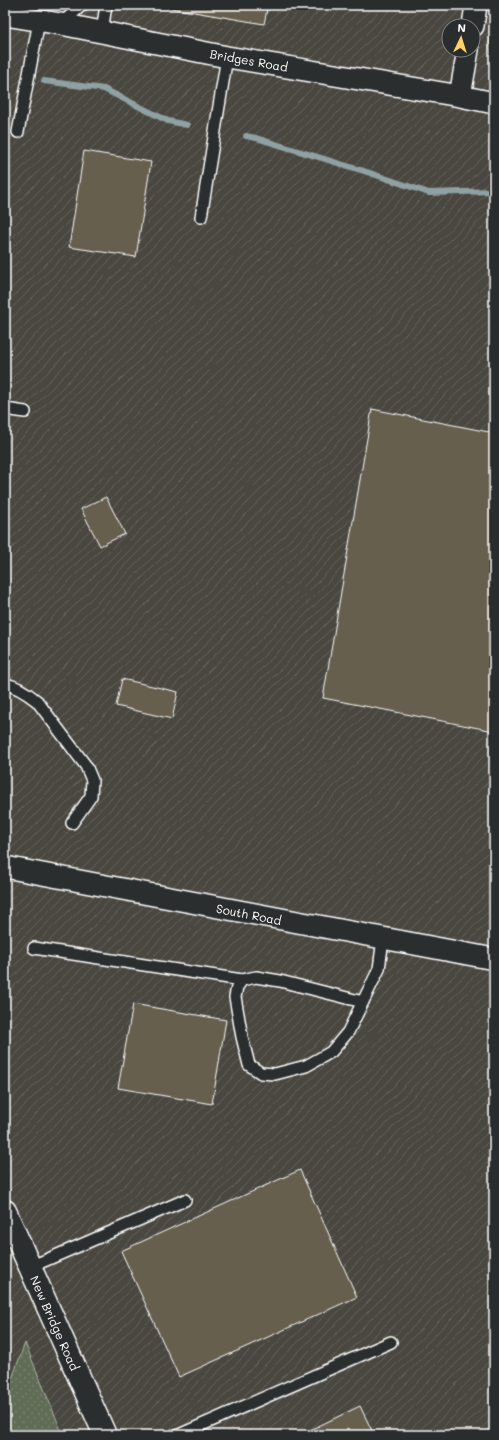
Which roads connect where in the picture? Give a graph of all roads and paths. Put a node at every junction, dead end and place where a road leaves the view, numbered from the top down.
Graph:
1 (82, 5) edge
2 (106, 5) edge
3 (476, 5) edge
4 (5, 16) edge
5 (474, 18) edge
6 (39, 21) junction
7 (61, 24) junction
8 (102, 32) junction
9 (227, 57) junction
10 (467, 58) edge
11 (460, 96) junction
12 (494, 103) edge
13 (18, 132) dead end
14 (201, 217) dead end
15 (5, 409) edge
16 (24, 412) dead end
17 (5, 684) edge
18 (72, 823) dead end
19 (5, 867) edge
20 (384, 939) junction
21 (34, 948) dead end
22 (494, 959) edge
23 (242, 980) junction
24 (363, 1002) junction
25 (185, 1200) dead end
26 (5, 1211) edge
27 (30, 1267) junction
28 (391, 1342) dead end
29 (105, 1435) edge
30 (179, 1435) edge

1 - 7 lane
2 - 8 lane
3 - 5 street
4 - 6 street, Bridges Road
6 - 7 street, Bridges Road
6 - 13 lane
7 - 8 street, Bridges Road
8 - 9 street, Bridges Road
9 - 11 street, Bridges Road
9 - 14 lane
10 - 11 street
11 - 12 street, Bridges Road
15 - 16 lane
17 - 18 lane
19 - 20 street, South Road
20 - 22 street, South Road
20 - 24 lane
21 - 23 lane
23 - 24 lane
23 - 24 lane
25 - 27 lane
26 - 27 street, New Bridge Road
27 - 29 street, New Bridge Road
28 - 30 lane

